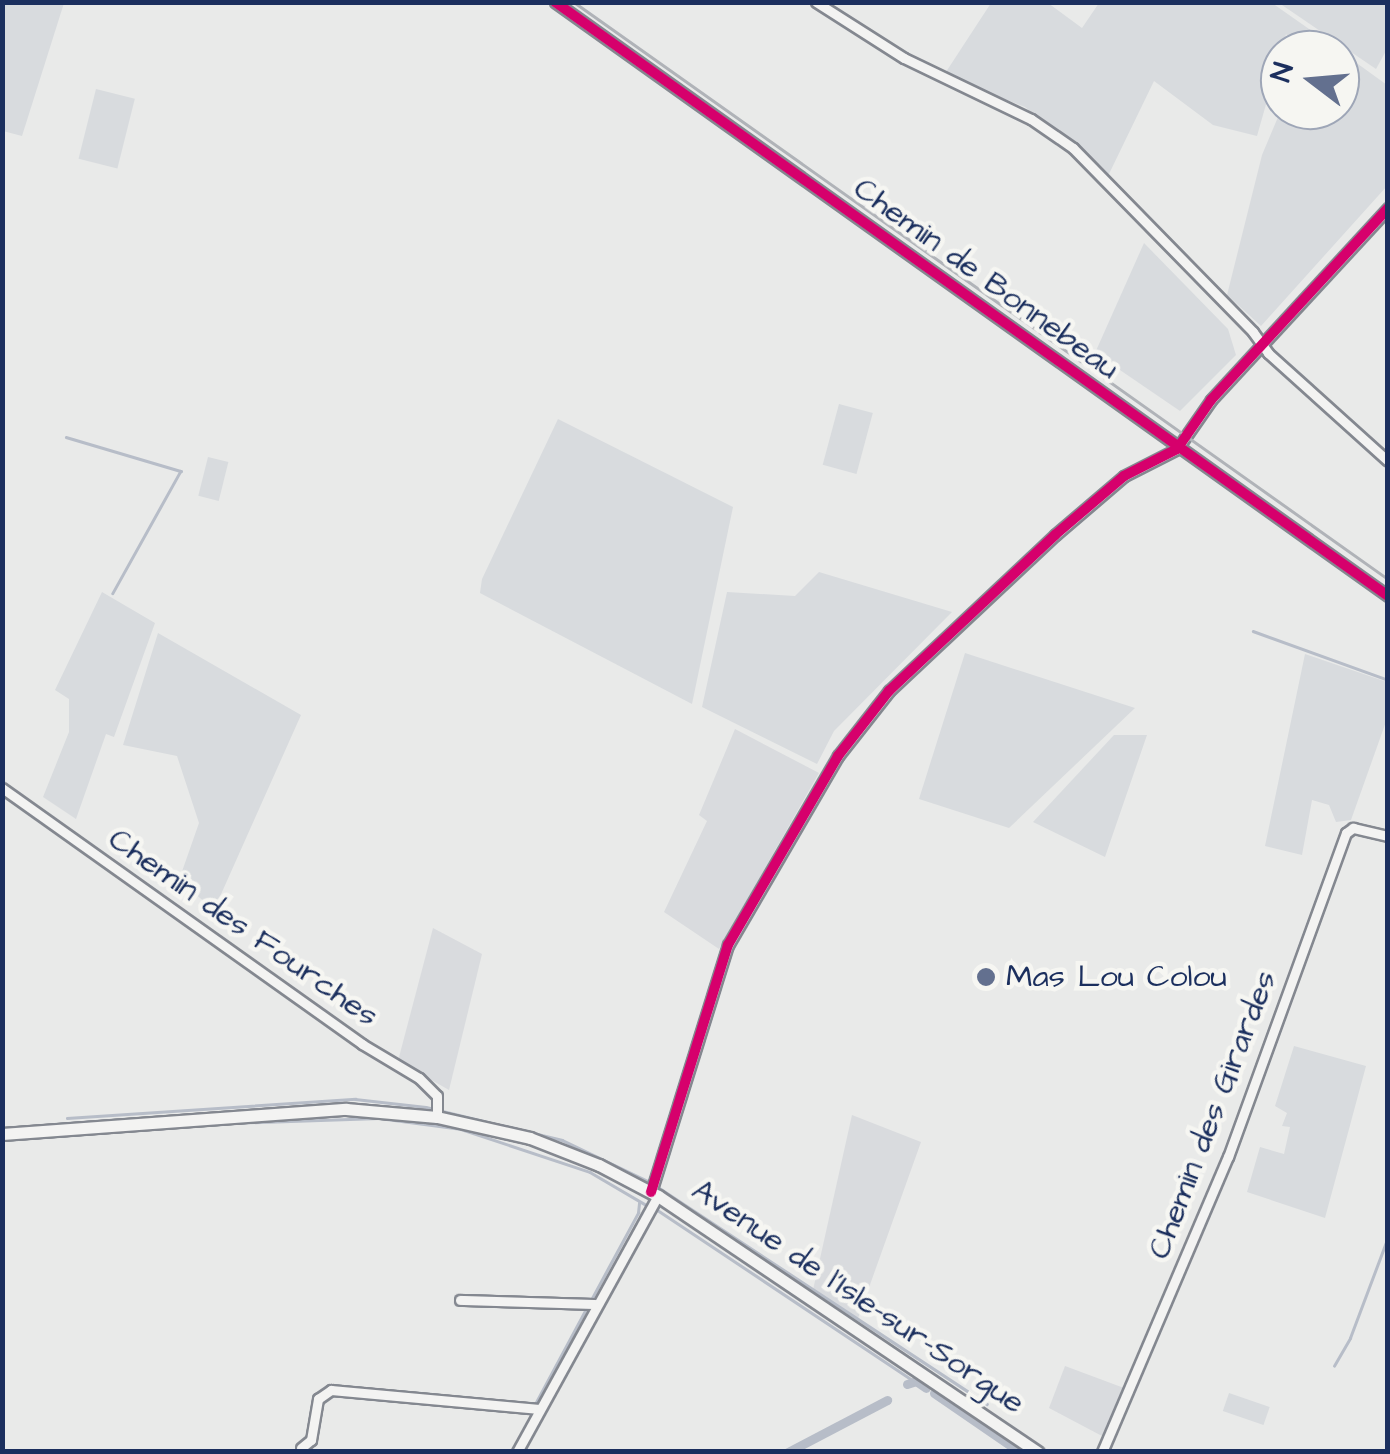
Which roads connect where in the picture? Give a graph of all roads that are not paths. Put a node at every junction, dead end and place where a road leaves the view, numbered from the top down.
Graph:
1 (554, 2) edge
2 (816, 2) edge
3 (1388, 208) edge
4 (1262, 345) junction
5 (1177, 449) junction
6 (1388, 461) edge
7 (1388, 596) edge
8 (2, 788) edge
9 (1388, 836) edge
10 (437, 1117) junction
11 (2, 1134) edge
12 (654, 1194) junction
13 (460, 1300) dead end
14 (597, 1304) junction
15 (539, 1410) junction
16 (301, 1448) dead end
17 (517, 1452) edge
18 (1038, 1452) edge
19 (1102, 1452) edge

1 - 5 street, Chemin de Bonnebeau
2 - 4 street
3 - 4 street
4 - 5 street
4 - 6 street
5 - 7 street, Chemin de Bonnebeau
5 - 12 street
8 - 10 street, Chemin des Fourches
9 - 19 street, Chemin des Girardes
10 - 11 main road, Avenue de l'Isle-sur-Sorgue
10 - 12 main road, Avenue de l'Isle-sur-Sorgue
12 - 14 street
12 - 18 main road, Avenue de l'Isle-sur-Sorgue
13 - 14 street
14 - 15 street
15 - 16 street
15 - 17 street

